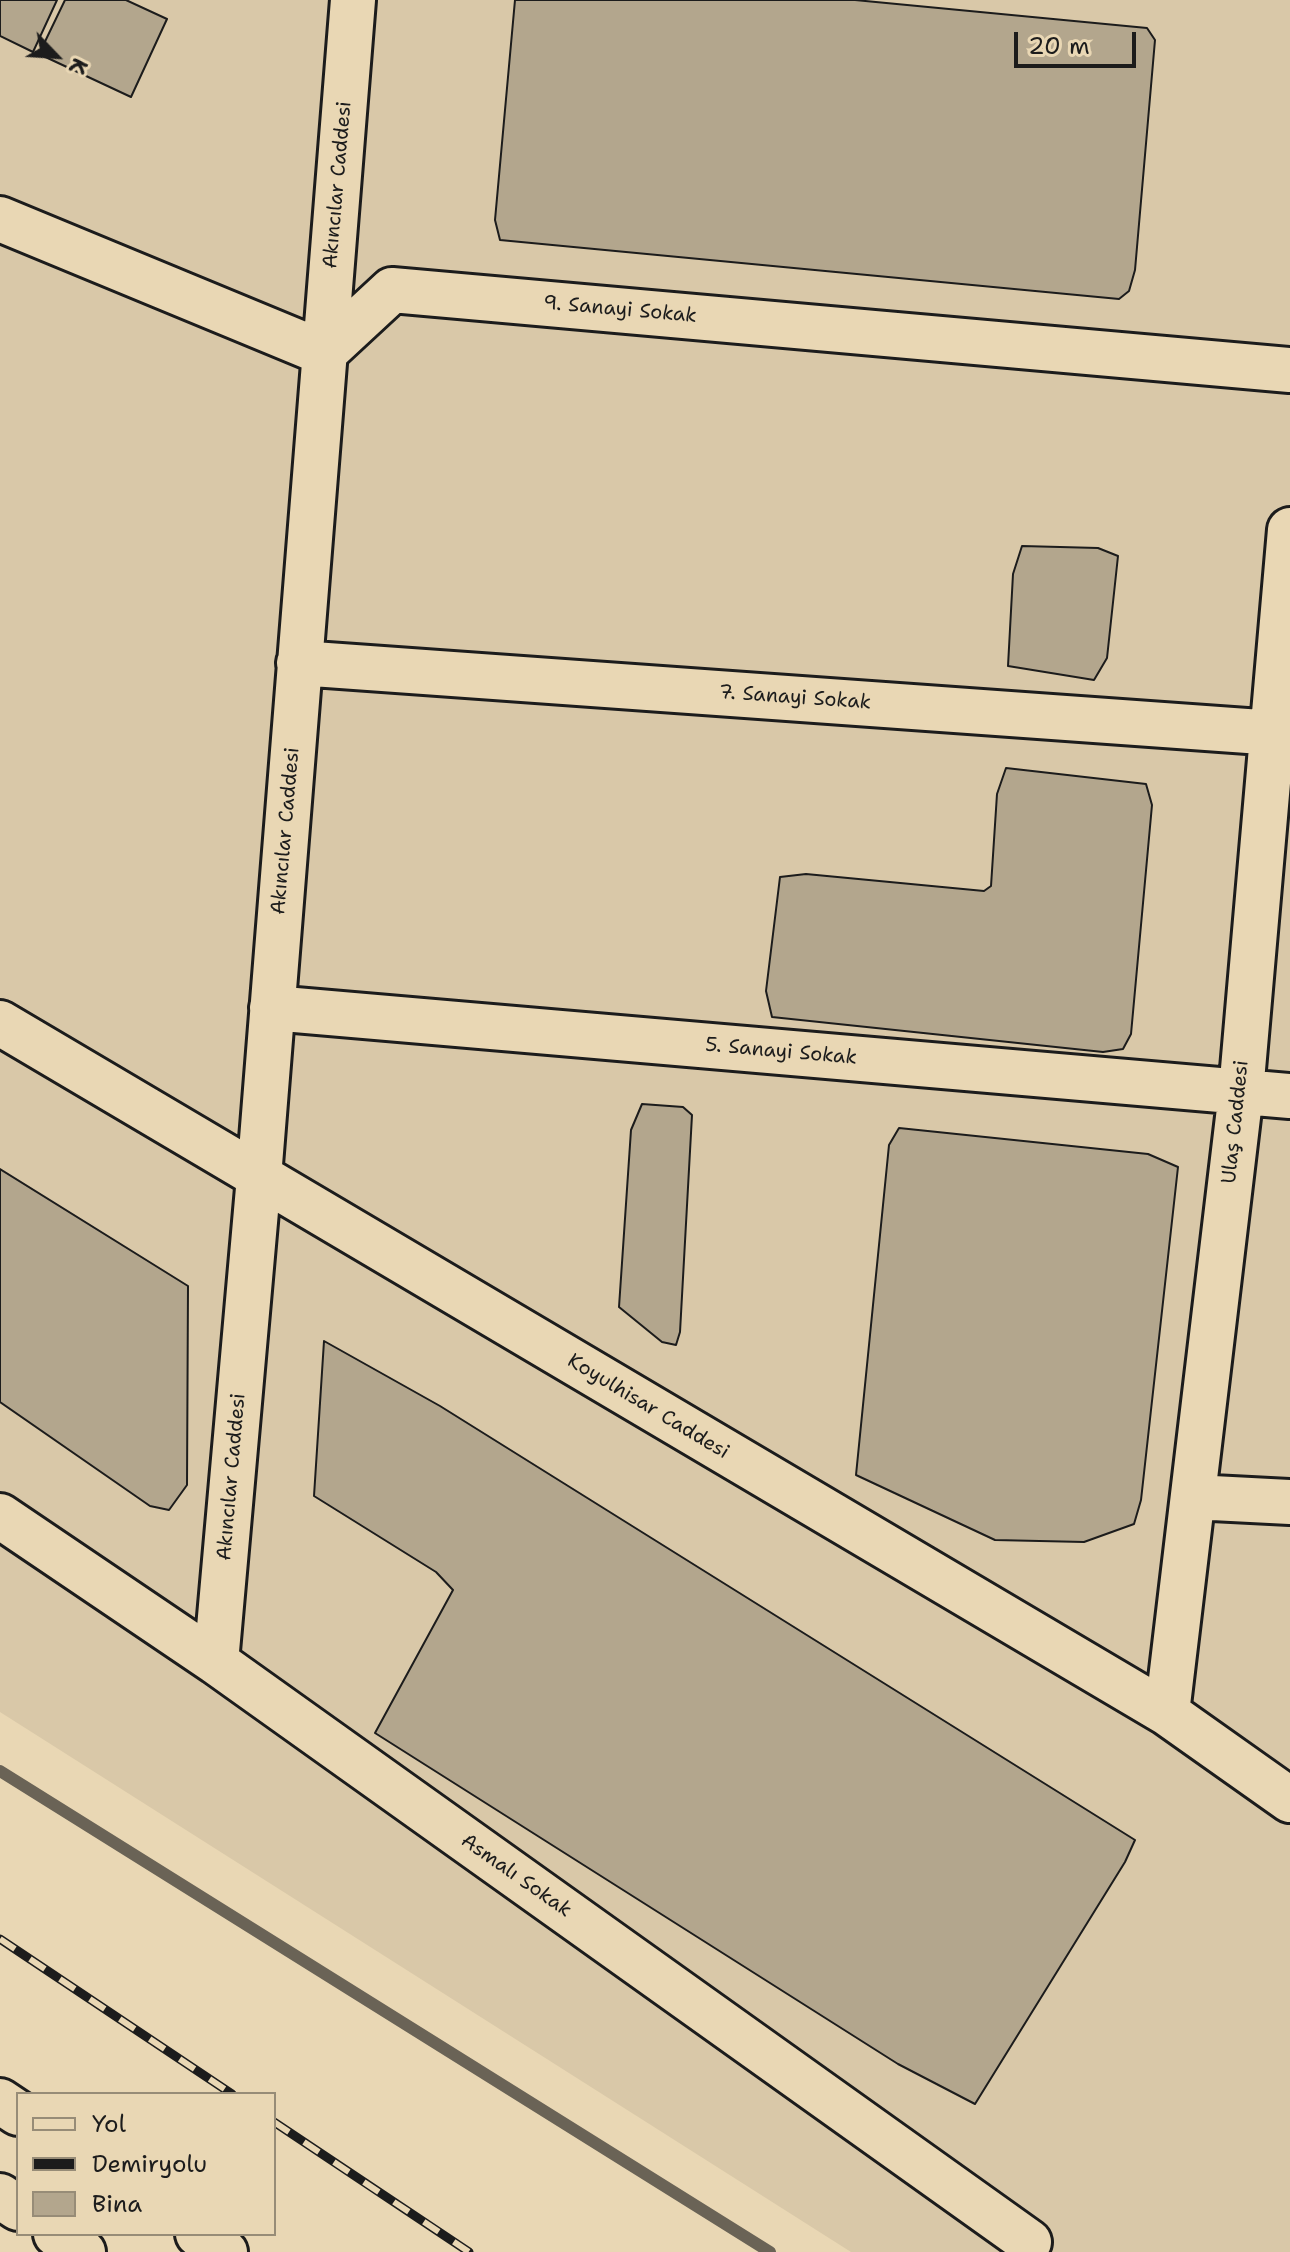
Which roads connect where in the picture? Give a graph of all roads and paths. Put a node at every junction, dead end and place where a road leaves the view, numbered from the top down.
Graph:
1 (353, 0) edge
2 (0, 219) edge
3 (324, 353) junction
4 (1290, 370) edge
5 (1290, 530) edge
6 (299, 663) junction
7 (1280, 733) edge
8 (272, 1008) junction
9 (0, 1023) edge
10 (1241, 1092) junction
11 (1290, 1096) edge
12 (259, 1177) junction
13 (1193, 1497) junction
14 (1290, 1502) edge
15 (0, 1516) edge
16 (216, 1662) junction
17 (1167, 1713) junction
18 (1290, 1800) edge
19 (59, 2236) edge
20 (201, 2236) edge
21 (1029, 2242) dead end
22 (83, 2252) edge
23 (225, 2252) edge

1 - 3 main road, Akıncılar Caddesi
2 - 3 main road
3 - 4 main road, 9. Sanayi Sokak
3 - 6 main road, Akıncılar Caddesi
5 - 7 main road, Ulaş Caddesi
6 - 7 main road, 7. Sanayi Sokak
6 - 8 main road, Akıncılar Caddesi
7 - 10 main road, Ulaş Caddesi
8 - 10 main road, 5. Sanayi Sokak
8 - 12 main road, Akıncılar Caddesi
9 - 12 main road, Koyulhisar Caddesi
10 - 11 main road, 5. Sanayi Sokak
10 - 13 main road, Ulaş Caddesi
12 - 16 main road, Akıncılar Caddesi
12 - 17 main road, Koyulhisar Caddesi
13 - 14 main road
13 - 17 main road, Ulaş Caddesi
15 - 16 main road, Asmalı Sokak
16 - 21 main road, Asmalı Sokak
17 - 18 main road, Koyulhisar Caddesi
19 - 22 main road
20 - 23 main road

